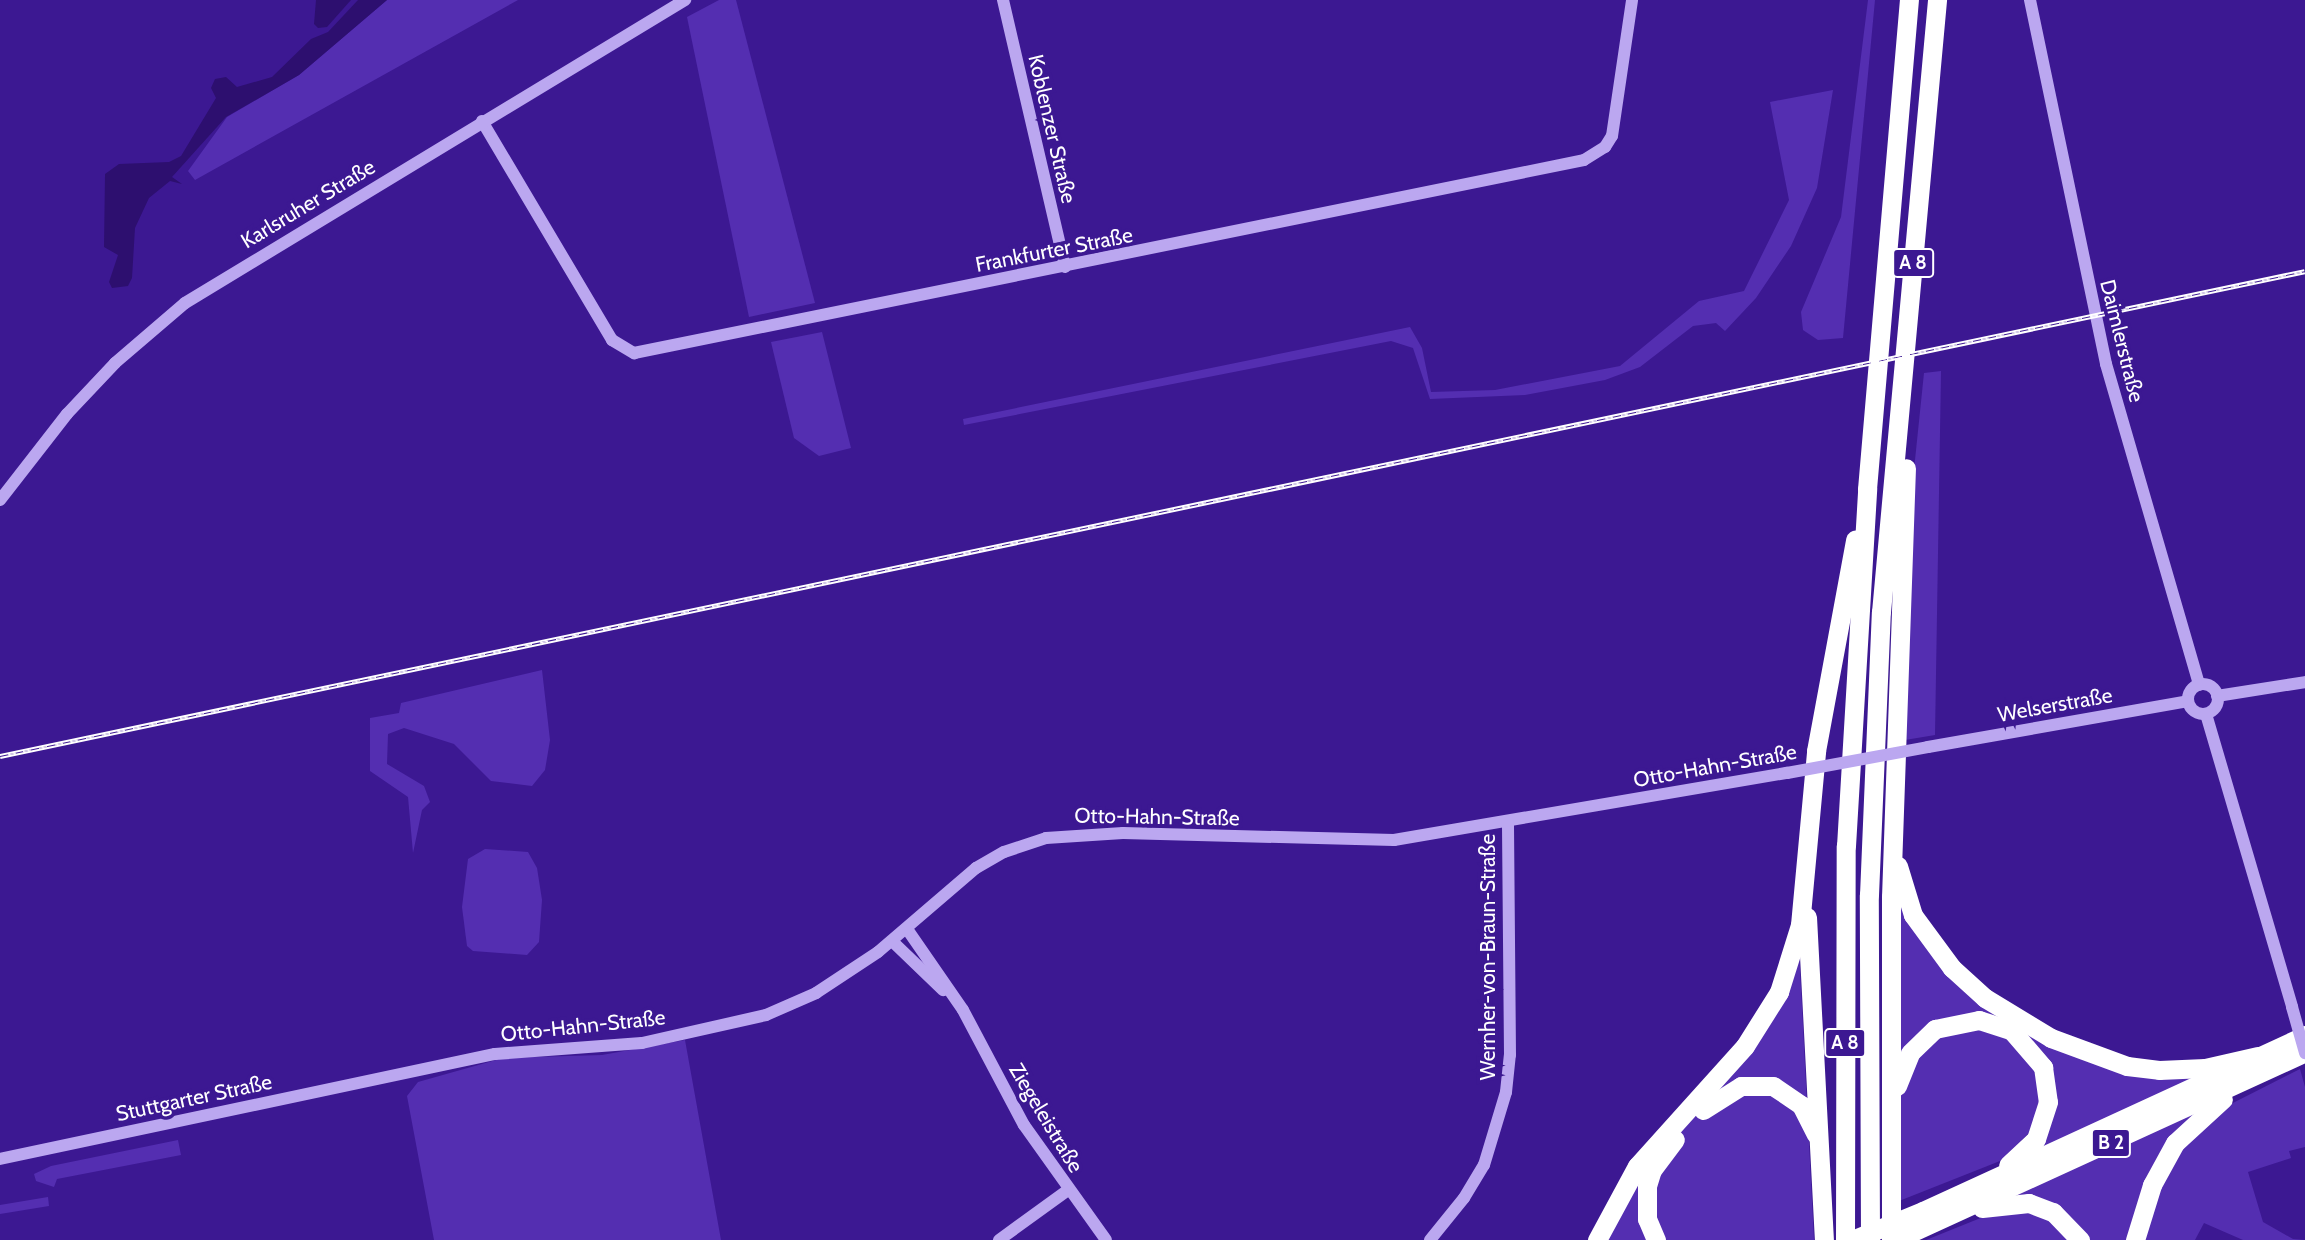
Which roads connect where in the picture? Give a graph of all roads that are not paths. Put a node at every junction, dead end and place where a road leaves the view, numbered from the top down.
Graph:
1 (685, 0) edge
2 (1003, 0) edge
3 (1632, 0) edge
4 (1909, 0) edge
5 (1937, 0) edge
6 (2030, 0) edge
7 (482, 121) junction
8 (1065, 267) junction
9 (1900, 400) junction
10 (1867, 489) junction
11 (0, 500) edge
12 (2305, 682) edge
13 (2199, 685) junction
14 (2217, 696) junction
15 (2188, 701) junction
16 (2206, 714) junction
17 (1928, 747) joint
18 (1508, 822) junction
19 (1893, 834) junction
20 (1805, 888) junction
21 (907, 929) junction
22 (892, 941) junction
23 (963, 1010) junction
24 (2305, 1035) edge
25 (2305, 1052) edge
26 (2260, 1065) junction
27 (395, 1074) joint
28 (1892, 1122) junction
29 (0, 1159) edge
30 (1823, 1166) junction
31 (1988, 1182) junction
32 (1068, 1190) junction
33 (1960, 1211) junction
34 (1924, 1219) junction
35 (999, 1240) edge
36 (1106, 1240) edge
37 (1430, 1240) edge
38 (1597, 1240) edge
39 (1656, 1240) edge
40 (1824, 1240) edge
41 (1845, 1240) edge
42 (1852, 1240) edge
43 (1870, 1240) edge
44 (1893, 1240) edge
45 (2080, 1240) edge
46 (2135, 1240) edge

1 - 7 street, Karlsruher Straße
2 - 8 street, Koblenzer Straße
3 - 8 street, Frankfurter Straße
4 - 10 highway, A 8
5 - 9 highway, A 8
6 - 13 street, Daimlerstraße
7 - 8 street, Frankfurter Straße
7 - 11 street, Karlsruher Straße
9 - 19 highway
9 - 43 highway, A 8
10 - 20 highway
10 - 41 highway, A 8
12 - 14 street
13 - 14 street
13 - 15 street
14 - 16 street
15 - 16 street
15 - 17 street, Welserstraße
16 - 25 street, bridge
17 - 18 street, Otto-Hahn-Straße, bridge
18 - 21 street, Otto-Hahn-Straße
18 - 37 street, Wernher-von-Braun-Straße
19 - 26 highway
19 - 28 highway
20 - 30 highway
20 - 38 highway
21 - 22 street, Otto-Hahn-Straße
21 - 23 street, Ziegeleistraße
22 - 23 street, Ziegeleistraße
22 - 27 street, Otto-Hahn-Straße
23 - 32 street, Ziegeleistraße
24 - 26 highway, B 2
25 - 26 highway, B 2
26 - 31 highway, B 2
26 - 33 highway, B 2
26 - 46 highway
27 - 29 street, Stuttgarter Straße
28 - 31 highway
28 - 44 highway
30 - 39 highway
30 - 40 highway
31 - 34 highway, B 2
32 - 35 street
32 - 36 street, Ziegeleistraße
33 - 34 highway, B 2
33 - 45 highway
34 - 42 highway, B 2, bridge
34 - 44 highway

